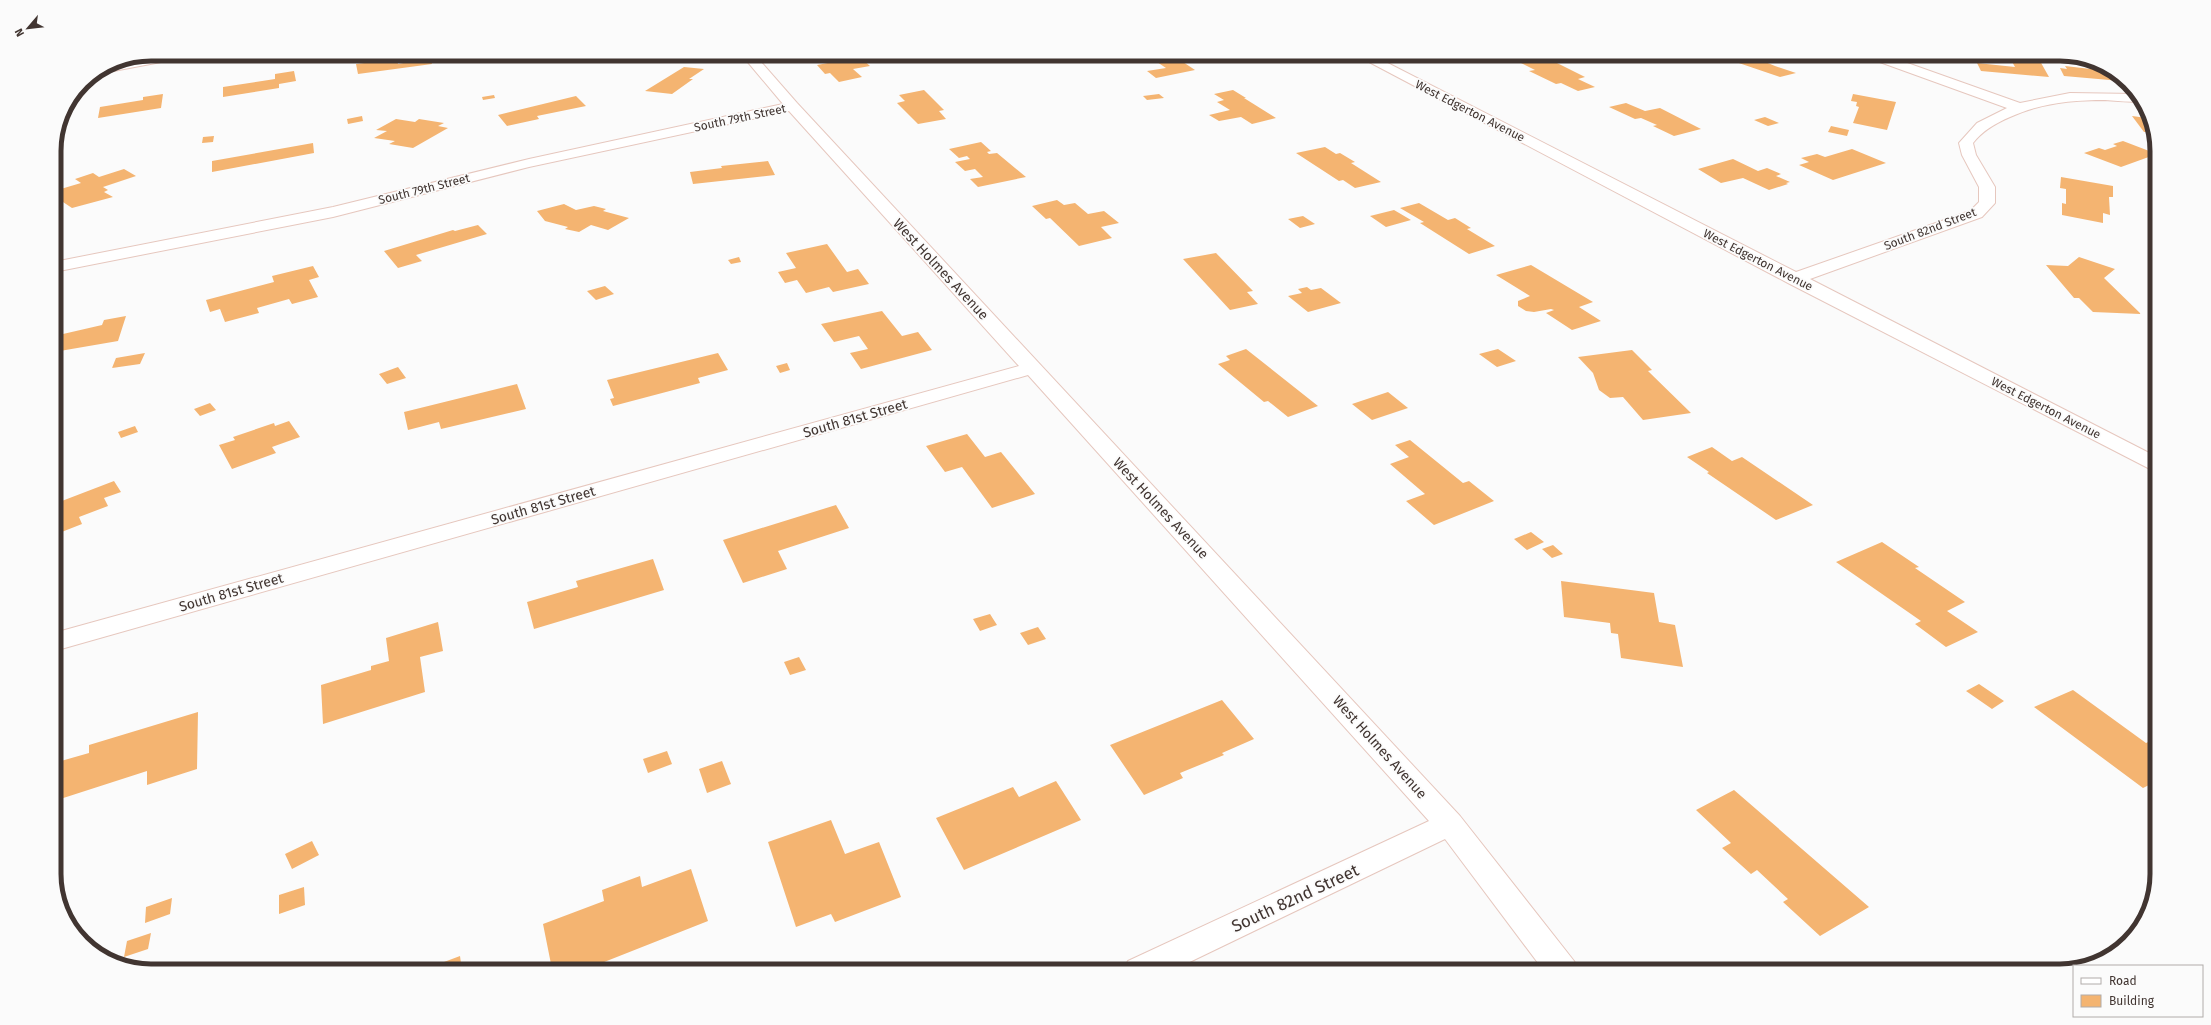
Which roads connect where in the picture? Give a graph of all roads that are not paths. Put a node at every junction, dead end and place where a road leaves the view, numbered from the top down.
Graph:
1 (145, 61) edge
2 (754, 61) edge
3 (1374, 61) edge
4 (1889, 61) edge
5 (127, 65) edge
6 (2132, 97) edge
7 (792, 106) junction
8 (2018, 108) junction
9 (61, 266) edge
10 (1794, 279) junction
11 (1032, 368) junction
12 (2150, 461) edge
13 (61, 640) edge
14 (1450, 824) junction
15 (1154, 964) edge
16 (1558, 964) edge

1 - 5 street
2 - 7 street, West Holmes Avenue
3 - 10 street, West Edgerton Avenue
4 - 8 street
6 - 8 street
7 - 9 street, South 79th Street
7 - 11 street, West Holmes Avenue
8 - 10 street, South 82nd Street
10 - 12 street, West Edgerton Avenue
11 - 13 street, South 81st Street
11 - 14 street, West Holmes Avenue
14 - 15 street, South 82nd Street
14 - 16 street, West Holmes Avenue

